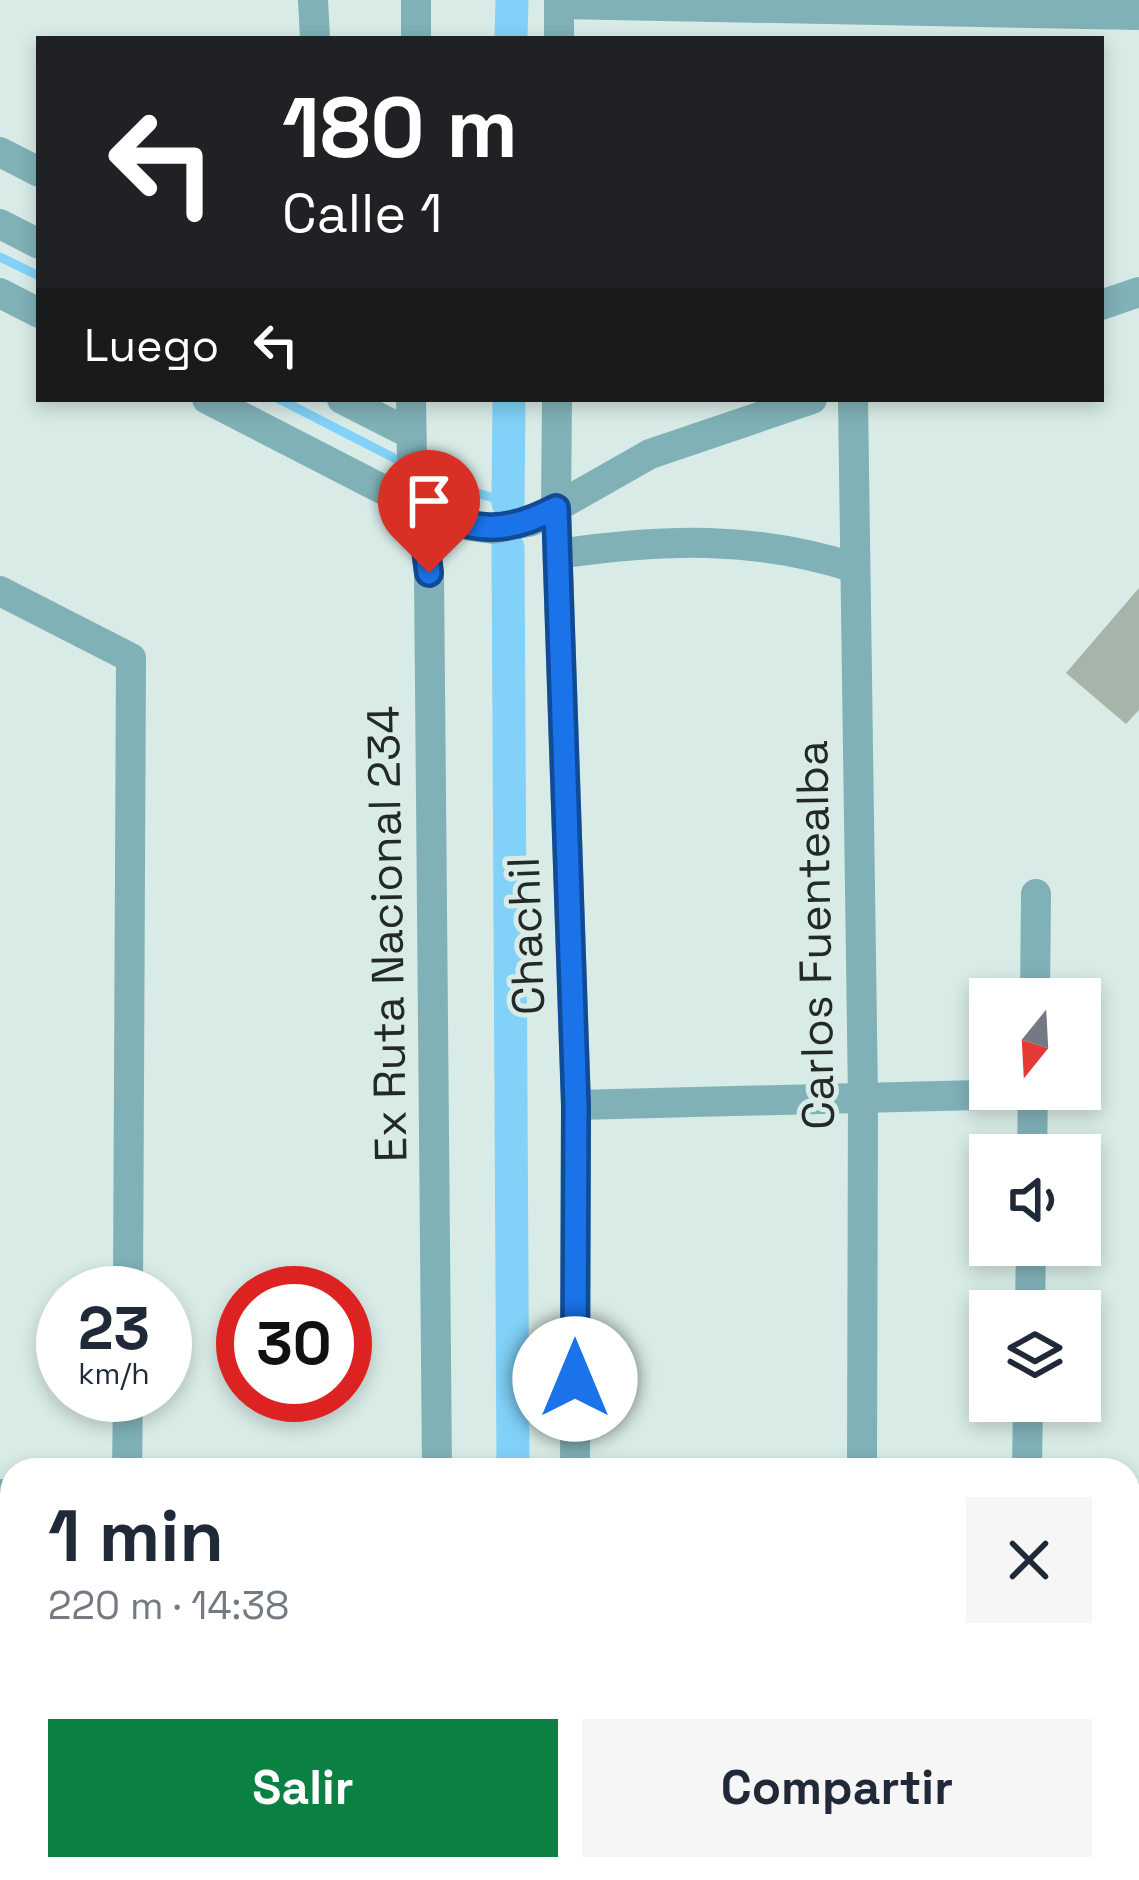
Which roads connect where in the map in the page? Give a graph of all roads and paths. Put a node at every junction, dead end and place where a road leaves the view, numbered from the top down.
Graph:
1 (313, 0) edge
2 (416, 0) edge
3 (559, 2) edge
4 (1139, 15) edge
5 (315, 36) edge
6 (416, 36) edge
7 (559, 36) edge
8 (0, 152) edge
9 (36, 170) edge
10 (0, 224) edge
11 (36, 242) edge
12 (1139, 292) edge
13 (0, 293) edge
14 (1104, 303) edge
15 (36, 311) edge
16 (213, 402) edge
17 (348, 402) edge
18 (411, 402) edge
19 (557, 402) edge
20 (803, 402) edge
21 (853, 402) edge
22 (411, 434) junction
23 (421, 508) junction
24 (556, 508) junction
25 (558, 554) junction
26 (855, 568) junction
27 (0, 591) edge
28 (1036, 894) dead end
29 (1035, 978) edge
30 (969, 1095) edge
31 (863, 1099) junction
32 (576, 1106) junction
33 (128, 1266) edge
34 (128, 1422) edge
35 (1028, 1422) edge
36 (127, 1458) edge
37 (436, 1458) edge
38 (575, 1458) edge
39 (862, 1458) edge
40 (1028, 1458) edge

1 - 5 street
2 - 6 street
3 - 4 street
3 - 7 street
8 - 9 street
10 - 11 street
12 - 14 street
13 - 15 street
16 - 23 street
17 - 22 street
18 - 22 street, Ex Ruta Nacional 234
19 - 24 street, Chachil
20 - 24 street
21 - 26 street, Carlos Fuentealba
22 - 23 street, Ex Ruta Nacional 234
23 - 24 street
23 - 37 street, Ex Ruta Nacional 234
24 - 25 street, Chachil
25 - 26 street
25 - 32 street, Chachil
26 - 31 street, Carlos Fuentealba
27 - 33 street
28 - 29 street
30 - 31 street
31 - 32 street
31 - 39 street, Carlos Fuentealba
32 - 38 street, Chachil
34 - 36 street
35 - 40 street

